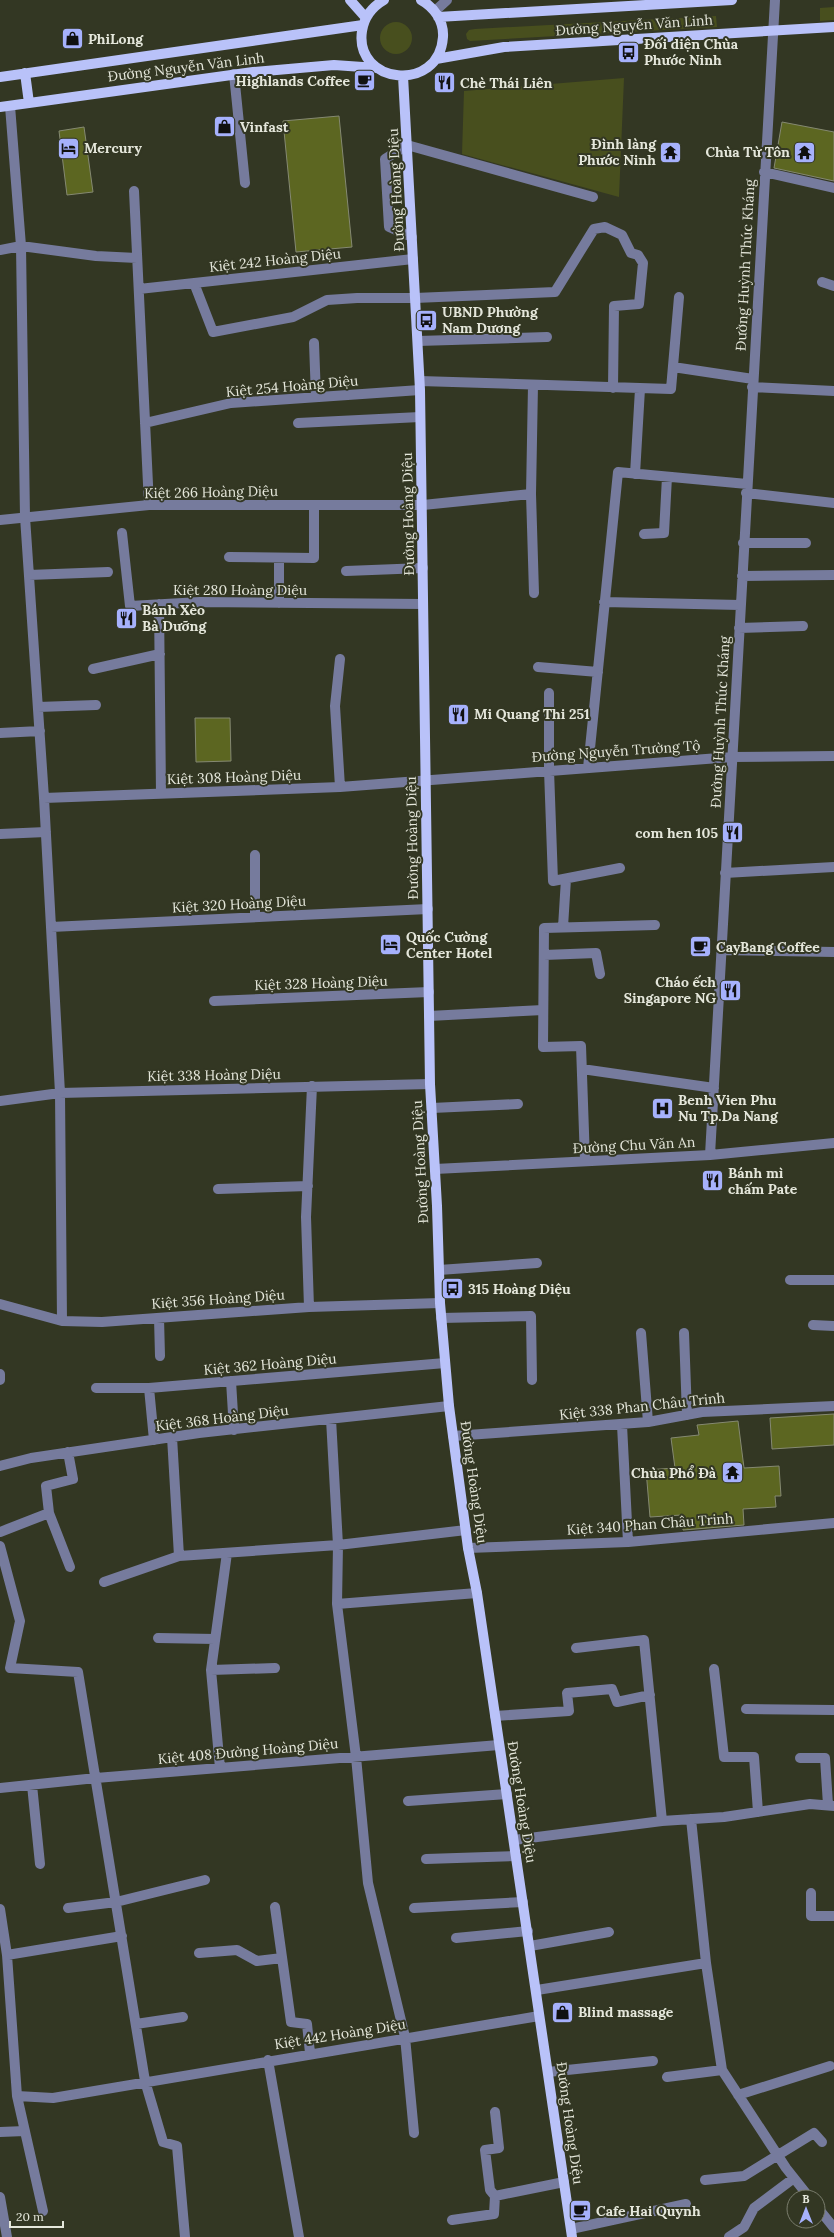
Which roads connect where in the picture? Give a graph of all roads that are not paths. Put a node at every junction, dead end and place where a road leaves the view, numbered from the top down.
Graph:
1 (350, 0) edge
2 (384, 0) edge
3 (421, 0) edge
4 (447, 0) edge
5 (669, 0) edge
6 (674, 0) edge
7 (732, 0) edge
8 (775, 0) edge
9 (599, 4) edge
10 (437, 14) junction
11 (364, 22) junction
12 (834, 27) edge
13 (772, 31) junction
14 (436, 59) junction
15 (377, 68) junction
16 (25, 73) junction
17 (234, 74) junction
18 (404, 76) junction
19 (0, 77) edge
20 (29, 103) junction
21 (5, 106) edge
22 (407, 145) junction
23 (764, 172) junction
24 (245, 183) dead end
25 (834, 188) edge
26 (134, 191) dead end
27 (593, 197) dead end
28 (412, 237) junction
29 (21, 246) junction
30 (0, 250) edge
31 (137, 258) junction
32 (413, 259) junction
33 (822, 282) dead end
34 (194, 283) junction
35 (834, 286) edge
36 (139, 289) junction
37 (679, 297) dead end
38 (415, 298) junction
39 (547, 337) dead end
40 (418, 341) junction
41 (314, 343) dead end
42 (673, 367) junction
43 (752, 383) junction
44 (533, 385) junction
45 (420, 386) junction
46 (613, 388) junction
47 (640, 389) junction
48 (834, 391) edge
49 (316, 397) junction
50 (420, 417) junction
51 (145, 423) junction
52 (298, 423) dead end
53 (635, 474) junction
54 (667, 477) junction
55 (746, 489) junction
56 (531, 494) junction
57 (834, 503) edge
58 (149, 505) junction
59 (314, 505) junction
60 (423, 505) junction
61 (25, 516) junction
62 (0, 520) edge
63 (122, 533) dead end
64 (644, 534) dead end
65 (744, 543) junction
66 (806, 544) dead end
67 (229, 557) dead end
68 (279, 558) junction
69 (423, 568) junction
70 (346, 571) dead end
71 (108, 572) dead end
72 (30, 575) junction
73 (834, 575) edge
74 (742, 576) junction
75 (534, 593) dead end
76 (604, 602) junction
77 (279, 603) junction
78 (159, 604) junction
79 (423, 604) junction
80 (740, 605) junction
81 (803, 626) dead end
82 (739, 628) junction
83 (160, 654) junction
84 (340, 659) dead end
85 (538, 667) dead end
86 (93, 669) dead end
87 (598, 672) junction
88 (549, 693) dead end
89 (96, 705) dead end
90 (38, 707) junction
91 (40, 731) junction
92 (0, 733) edge
93 (834, 756) edge
94 (732, 757) junction
95 (588, 768) junction
96 (549, 770) junction
97 (425, 780) junction
98 (340, 787) junction
99 (161, 794) junction
100 (44, 798) junction
101 (46, 832) junction
102 (0, 834) edge
103 (255, 855) dead end
104 (834, 867) edge
105 (620, 868) dead end
106 (726, 873) junction
107 (566, 879) junction
108 (428, 909) junction
109 (255, 917) junction
110 (655, 925) dead end
111 (52, 927) junction
112 (563, 927) junction
113 (721, 950) junction
114 (834, 952) edge
115 (544, 955) junction
116 (600, 974) dead end
117 (429, 992) junction
118 (214, 1001) dead end
119 (543, 1010) junction
120 (429, 1016) junction
121 (582, 1069) junction
122 (430, 1084) junction
123 (312, 1086) junction
124 (714, 1088) junction
125 (60, 1093) junction
126 (0, 1101) edge
127 (518, 1104) dead end
128 (432, 1108) junction
129 (834, 1143) edge
130 (710, 1155) junction
131 (585, 1161) junction
132 (435, 1169) junction
133 (308, 1186) junction
134 (218, 1189) dead end
135 (537, 1263) dead end
136 (439, 1270) junction
137 (790, 1280) dead end
138 (834, 1280) edge
139 (440, 1303) junction
140 (0, 1304) edge
141 (309, 1307) junction
142 (159, 1318) junction
143 (441, 1318) junction
144 (62, 1321) junction
145 (813, 1325) dead end
146 (834, 1326) edge
147 (641, 1333) dead end
148 (684, 1333) dead end
149 (160, 1356) dead end
150 (445, 1363) junction
151 (0, 1374) edge
152 (0, 1380) edge
153 (532, 1380) dead end
154 (231, 1381) junction
155 (96, 1388) dead end
156 (149, 1388) junction
157 (449, 1406) junction
158 (834, 1406) edge
159 (686, 1415) junction
160 (331, 1419) junction
161 (648, 1422) junction
162 (622, 1424) junction
163 (234, 1430) junction
164 (453, 1436) junction
165 (172, 1437) junction
166 (154, 1440) junction
167 (68, 1452) junction
168 (0, 1466) edge
169 (50, 1513) junction
170 (834, 1523) edge
171 (466, 1530) junction
172 (0, 1532) edge
173 (628, 1542) junction
174 (338, 1545) junction
175 (0, 1546) edge
176 (468, 1548) junction
177 (227, 1553) junction
178 (179, 1556) junction
179 (70, 1567) dead end
180 (104, 1582) dead end
181 (477, 1593) junction
182 (337, 1604) junction
183 (158, 1638) dead end
184 (215, 1638) junction
185 (576, 1648) dead end
186 (275, 1668) dead end
187 (714, 1669) dead end
188 (211, 1670) junction
189 (650, 1695) junction
190 (746, 1709) dead end
191 (834, 1710) edge
192 (495, 1716) junction
193 (499, 1745) junction
194 (356, 1757) junction
195 (800, 1758) dead end
196 (220, 1768) junction
197 (96, 1778) junction
198 (32, 1785) junction
199 (0, 1788) edge
200 (506, 1794) junction
201 (408, 1801) dead end
202 (831, 1806) edge
203 (758, 1812) junction
204 (691, 1819) junction
205 (662, 1821) junction
206 (514, 1840) junction
207 (516, 1856) junction
208 (426, 1859) dead end
209 (40, 1864) dead end
210 (205, 1880) dead end
211 (811, 1893) dead end
212 (116, 1902) junction
213 (523, 1902) junction
214 (275, 1907) dead end
215 (68, 1908) dead end
216 (414, 1908) dead end
217 (0, 1909) edge
218 (834, 1916) edge
219 (528, 1931) junction
220 (609, 1932) dead end
221 (122, 1936) junction
222 (456, 1938) dead end
223 (530, 1946) junction
224 (199, 1953) dead end
225 (7, 1955) junction
226 (282, 1958) junction
227 (706, 1964) junction
228 (537, 1990) junction
229 (539, 2016) junction
230 (183, 2017) dead end
231 (136, 2024) junction
232 (405, 2038) junction
233 (310, 2053) junction
234 (268, 2060) junction
235 (653, 2061) dead end
236 (830, 2066) dead end
237 (722, 2070) junction
238 (548, 2072) junction
239 (667, 2076) dead end
240 (145, 2081) junction
241 (738, 2095) junction
242 (17, 2096) junction
243 (494, 2112) dead end
244 (25, 2131) junction
245 (0, 2132) edge
246 (414, 2133) dead end
247 (822, 2142) dead end
248 (778, 2155) junction
249 (794, 2178) junction
250 (705, 2180) dead end
251 (564, 2182) junction
252 (803, 2189) edge
253 (495, 2196) junction
254 (0, 2197) edge
255 (686, 2204) dead end
256 (43, 2211) dead end
257 (826, 2218) edge
258 (452, 2220) dead end
259 (834, 2228) edge
260 (572, 2233) edge
261 (7, 2237) edge
262 (185, 2237) edge
263 (299, 2237) edge
264 (729, 2237) edge

1 - 11 main road
2 - 11 main road
3 - 10 main road
4 - 10 street
5 - 6 street
7 - 9 main road, Đường Nguyễn Văn Linh
8 - 13 street, Đường Huỳnh Thúc Kháng
9 - 10 main road, Đường Nguyễn Văn Linh
10 - 14 main road
11 - 15 main road
11 - 16 main road, Đường Nguyễn Văn Linh
12 - 13 main road, Đường Nguyễn Văn Linh
13 - 14 main road, Đường Nguyễn Văn Linh
13 - 23 street, Đường Huỳnh Thúc Kháng
14 - 18 main road
15 - 17 main road, Đường Nguyễn Văn Linh
15 - 18 main road
16 - 19 main road, Đường Nguyễn Văn Linh
16 - 20 main road
17 - 20 main road, Đường Nguyễn Văn Linh
17 - 24 street
18 - 22 main road, Đường Hoàng Diệu
20 - 21 main road, Đường Nguyễn Văn Linh
21 - 29 street
22 - 27 street
22 - 28 main road, Đường Hoàng Diệu
22 - 28 street
23 - 25 street
23 - 43 street, Đường Huỳnh Thúc Kháng
26 - 31 street
28 - 32 main road, Đường Hoàng Diệu
29 - 30 street
29 - 31 street
29 - 61 street
31 - 36 street
32 - 34 street, Kiệt 242 Hoàng Diệu
32 - 38 main road, Đường Hoàng Diệu
33 - 35 street
34 - 36 street, Kiệt 242 Hoàng Diệu
34 - 38 street
36 - 51 street
37 - 42 street
38 - 40 main road, Đường Hoàng Diệu
38 - 46 street
39 - 40 street
40 - 45 main road, Đường Hoàng Diệu
41 - 49 street
42 - 43 street
42 - 47 street, Kiệt 254 Hoàng Diệu
43 - 48 street
43 - 55 street, Đường Huỳnh Thúc Kháng
44 - 45 street, Kiệt 254 Hoàng Diệu
44 - 46 street, Kiệt 254 Hoàng Diệu
44 - 56 street
45 - 49 street, Kiệt 254 Hoàng Diệu
45 - 50 main road, Đường Hoàng Diệu
46 - 47 street, Kiệt 254 Hoàng Diệu
47 - 53 street
49 - 51 street, Kiệt 254 Hoàng Diệu
50 - 52 street
50 - 60 main road, Đường Hoàng Diệu
51 - 58 street
53 - 54 street
53 - 76 street
54 - 55 street
54 - 64 street
55 - 57 street
55 - 65 street, Đường Huỳnh Thúc Kháng
56 - 60 street, Kiệt 266 Hoàng Diệu
56 - 75 street
58 - 59 street, Kiệt 266 Hoàng Diệu
58 - 61 street, Kiệt 266 Hoàng Diệu
59 - 60 street, Kiệt 266 Hoàng Diệu
59 - 68 street
60 - 69 main road, Đường Hoàng Diệu
61 - 62 street, Kiệt 266 Hoàng Diệu
61 - 72 street
63 - 78 street, Kiệt 280 Hoàng Diệu
65 - 66 street
65 - 74 street, Đường Huỳnh Thúc Kháng
67 - 68 street
68 - 77 street
69 - 70 street
69 - 79 main road, Đường Hoàng Diệu
71 - 72 street
72 - 90 street
73 - 74 street
74 - 80 street, Đường Huỳnh Thúc Kháng
76 - 80 street
76 - 87 street
77 - 78 street, Kiệt 280 Hoàng Diệu
77 - 79 street, Kiệt 280 Hoàng Diệu
78 - 83 street
79 - 97 main road, Đường Hoàng Diệu
80 - 82 street, Đường Huỳnh Thúc Kháng
81 - 82 street
82 - 94 street, Đường Huỳnh Thúc Kháng
83 - 86 street
83 - 99 street
84 - 98 street
85 - 87 street
87 - 95 street
88 - 96 street
89 - 90 street
90 - 91 street
91 - 92 street
91 - 100 street
93 - 94 street, Đường Nguyễn Trường Tộ
94 - 95 street, Đường Nguyễn Trường Tộ
94 - 106 street, Đường Huỳnh Thúc Kháng
95 - 96 street, Đường Nguyễn Trường Tộ
96 - 97 street, Đường Nguyễn Trường Tộ
96 - 107 street
97 - 98 street, Kiệt 308 Hoàng Diệu
97 - 108 main road, Đường Hoàng Diệu
98 - 99 street, Kiệt 308 Hoàng Diệu
99 - 100 street, Kiệt 308 Hoàng Diệu
100 - 101 street
101 - 102 street
101 - 111 street
103 - 109 street
104 - 106 street
105 - 107 street
106 - 113 street, Đường Huỳnh Thúc Kháng
107 - 112 street
108 - 109 street, Kiệt 320 Hoàng Diệu
108 - 117 main road, Đường Hoàng Diệu
109 - 111 street, Kiệt 320 Hoàng Diệu
110 - 112 street
111 - 125 street
112 - 115 street
113 - 114 street
113 - 124 street, Đường Huỳnh Thúc Kháng
115 - 116 street
115 - 119 street
117 - 118 street, Kiệt 328 Hoàng Diệu
117 - 120 main road, Đường Hoàng Diệu
119 - 120 street
119 - 121 street
120 - 122 main road, Đường Hoàng Diệu
121 - 124 street
121 - 131 street
122 - 123 street, Kiệt 338 Hoàng Diệu
122 - 128 main road, Đường Hoàng Diệu
123 - 125 street, Kiệt 338 Hoàng Diệu
123 - 133 street
124 - 130 street, Đường Huỳnh Thúc Kháng
125 - 126 street, Kiệt 338 Hoàng Diệu
125 - 144 street
127 - 128 street
128 - 132 main road, Đường Hoàng Diệu
129 - 130 street, Đường Chu Văn An
130 - 131 street, Đường Chu Văn An
131 - 132 street, Đường Chu Văn An
132 - 136 main road, Đường Hoàng Diệu
133 - 134 street
133 - 141 street
135 - 136 street
136 - 139 main road, Đường Hoàng Diệu
137 - 138 street
139 - 141 street, Kiệt 356 Hoàng Diệu
139 - 143 main road, Đường Hoàng Diệu
140 - 144 street, Kiệt 356 Hoàng Diệu
141 - 142 street, Kiệt 356 Hoàng Diệu
142 - 144 street, Kiệt 356 Hoàng Diệu
142 - 149 street
143 - 150 main road, Đường Hoàng Diệu
143 - 153 street
145 - 146 street
147 - 161 street
148 - 159 street
150 - 154 street, Kiệt 362 Hoàng Diệu
150 - 157 main road, Đường Hoàng Diệu
151 - 152 street
154 - 156 street, Kiệt 362 Hoàng Diệu
154 - 163 street
155 - 156 street, Kiệt 362 Hoàng Diệu
156 - 166 street
157 - 160 street, Kiệt 368 Hoàng Diệu
157 - 164 main road, Đường Hoàng Diệu
158 - 159 street, Kiệt 338 Phan Châu Trinh
159 - 161 street, Kiệt 338 Phan Châu Trinh
160 - 163 street, Kiệt 368 Hoàng Diệu
160 - 174 street
161 - 162 street, Kiệt 338 Phan Châu Trinh
162 - 164 street, Kiệt 338 Phan Châu Trinh
162 - 173 street
163 - 165 street, Kiệt 368 Hoàng Diệu
164 - 171 main road, Đường Hoàng Diệu
165 - 166 street, Kiệt 368 Hoàng Diệu
165 - 178 street
166 - 167 street, Kiệt 368 Hoàng Diệu
167 - 168 street, Kiệt 368 Hoàng Diệu
167 - 169 street
169 - 172 street
169 - 179 street
170 - 173 street, Kiệt 340 Phan Châu Trinh
171 - 174 street
171 - 176 main road, Đường Hoàng Diệu
173 - 176 street, Kiệt 340 Phan Châu Trinh
174 - 177 street
174 - 182 street
175 - 197 street
176 - 181 main road, Đường Hoàng Diệu
177 - 178 street
177 - 184 street
178 - 180 street
181 - 182 street
181 - 192 main road, Đường Hoàng Diệu
182 - 194 street
183 - 184 street
184 - 188 street
185 - 189 street
186 - 188 street
187 - 203 street
188 - 196 street
189 - 192 street
189 - 205 street
190 - 191 street
192 - 193 main road, Đường Hoàng Diệu
193 - 194 street, Kiệt 408 Đường Hoàng Diệu
193 - 200 main road, Đường Hoàng Diệu
194 - 196 street, Kiệt 408 Đường Hoàng Diệu
194 - 232 street
195 - 202 street
196 - 197 street, Kiệt 408 Đường Hoàng Diệu
197 - 198 street, Kiệt 408 Đường Hoàng Diệu
197 - 212 street
198 - 199 street, Kiệt 408 Đường Hoàng Diệu
198 - 209 street
200 - 201 street
200 - 206 main road, Đường Hoàng Diệu
202 - 203 street
203 - 204 street
204 - 205 street
204 - 227 street
205 - 206 street
206 - 207 main road, Đường Hoàng Diệu
207 - 208 street
207 - 213 main road, Đường Hoàng Diệu
210 - 212 street
211 - 218 street
212 - 215 street
212 - 221 street
213 - 216 street
213 - 219 main road, Đường Hoàng Diệu
214 - 226 street
217 - 225 street
219 - 222 street
219 - 223 main road, Đường Hoàng Diệu
220 - 223 street
221 - 225 street
221 - 231 street
223 - 228 main road, Đường Hoàng Diệu
224 - 226 street
225 - 242 street
226 - 233 street
227 - 228 street
227 - 237 street
228 - 229 main road, Đường Hoàng Diệu
229 - 232 street, Kiệt 442 Hoàng Diệu
229 - 238 main road, Đường Hoàng Diệu
230 - 231 street
231 - 240 street
232 - 233 street, Kiệt 442 Hoàng Diệu
232 - 246 street
233 - 234 street, Kiệt 442 Hoàng Diệu
234 - 240 street, Kiệt 442 Hoàng Diệu
234 - 263 street
235 - 238 street
236 - 241 street
237 - 239 street
237 - 241 street
238 - 251 main road, Đường Hoàng Diệu
240 - 242 street, Kiệt 442 Hoàng Diệu
240 - 262 street
241 - 248 street
242 - 244 street
243 - 253 street
244 - 245 street
244 - 256 street
247 - 248 street
248 - 249 street
248 - 250 street
249 - 252 street
249 - 264 street
251 - 253 street
251 - 260 main road, Đường Hoàng Diệu
253 - 258 street
254 - 261 street
255 - 260 street
257 - 259 street

